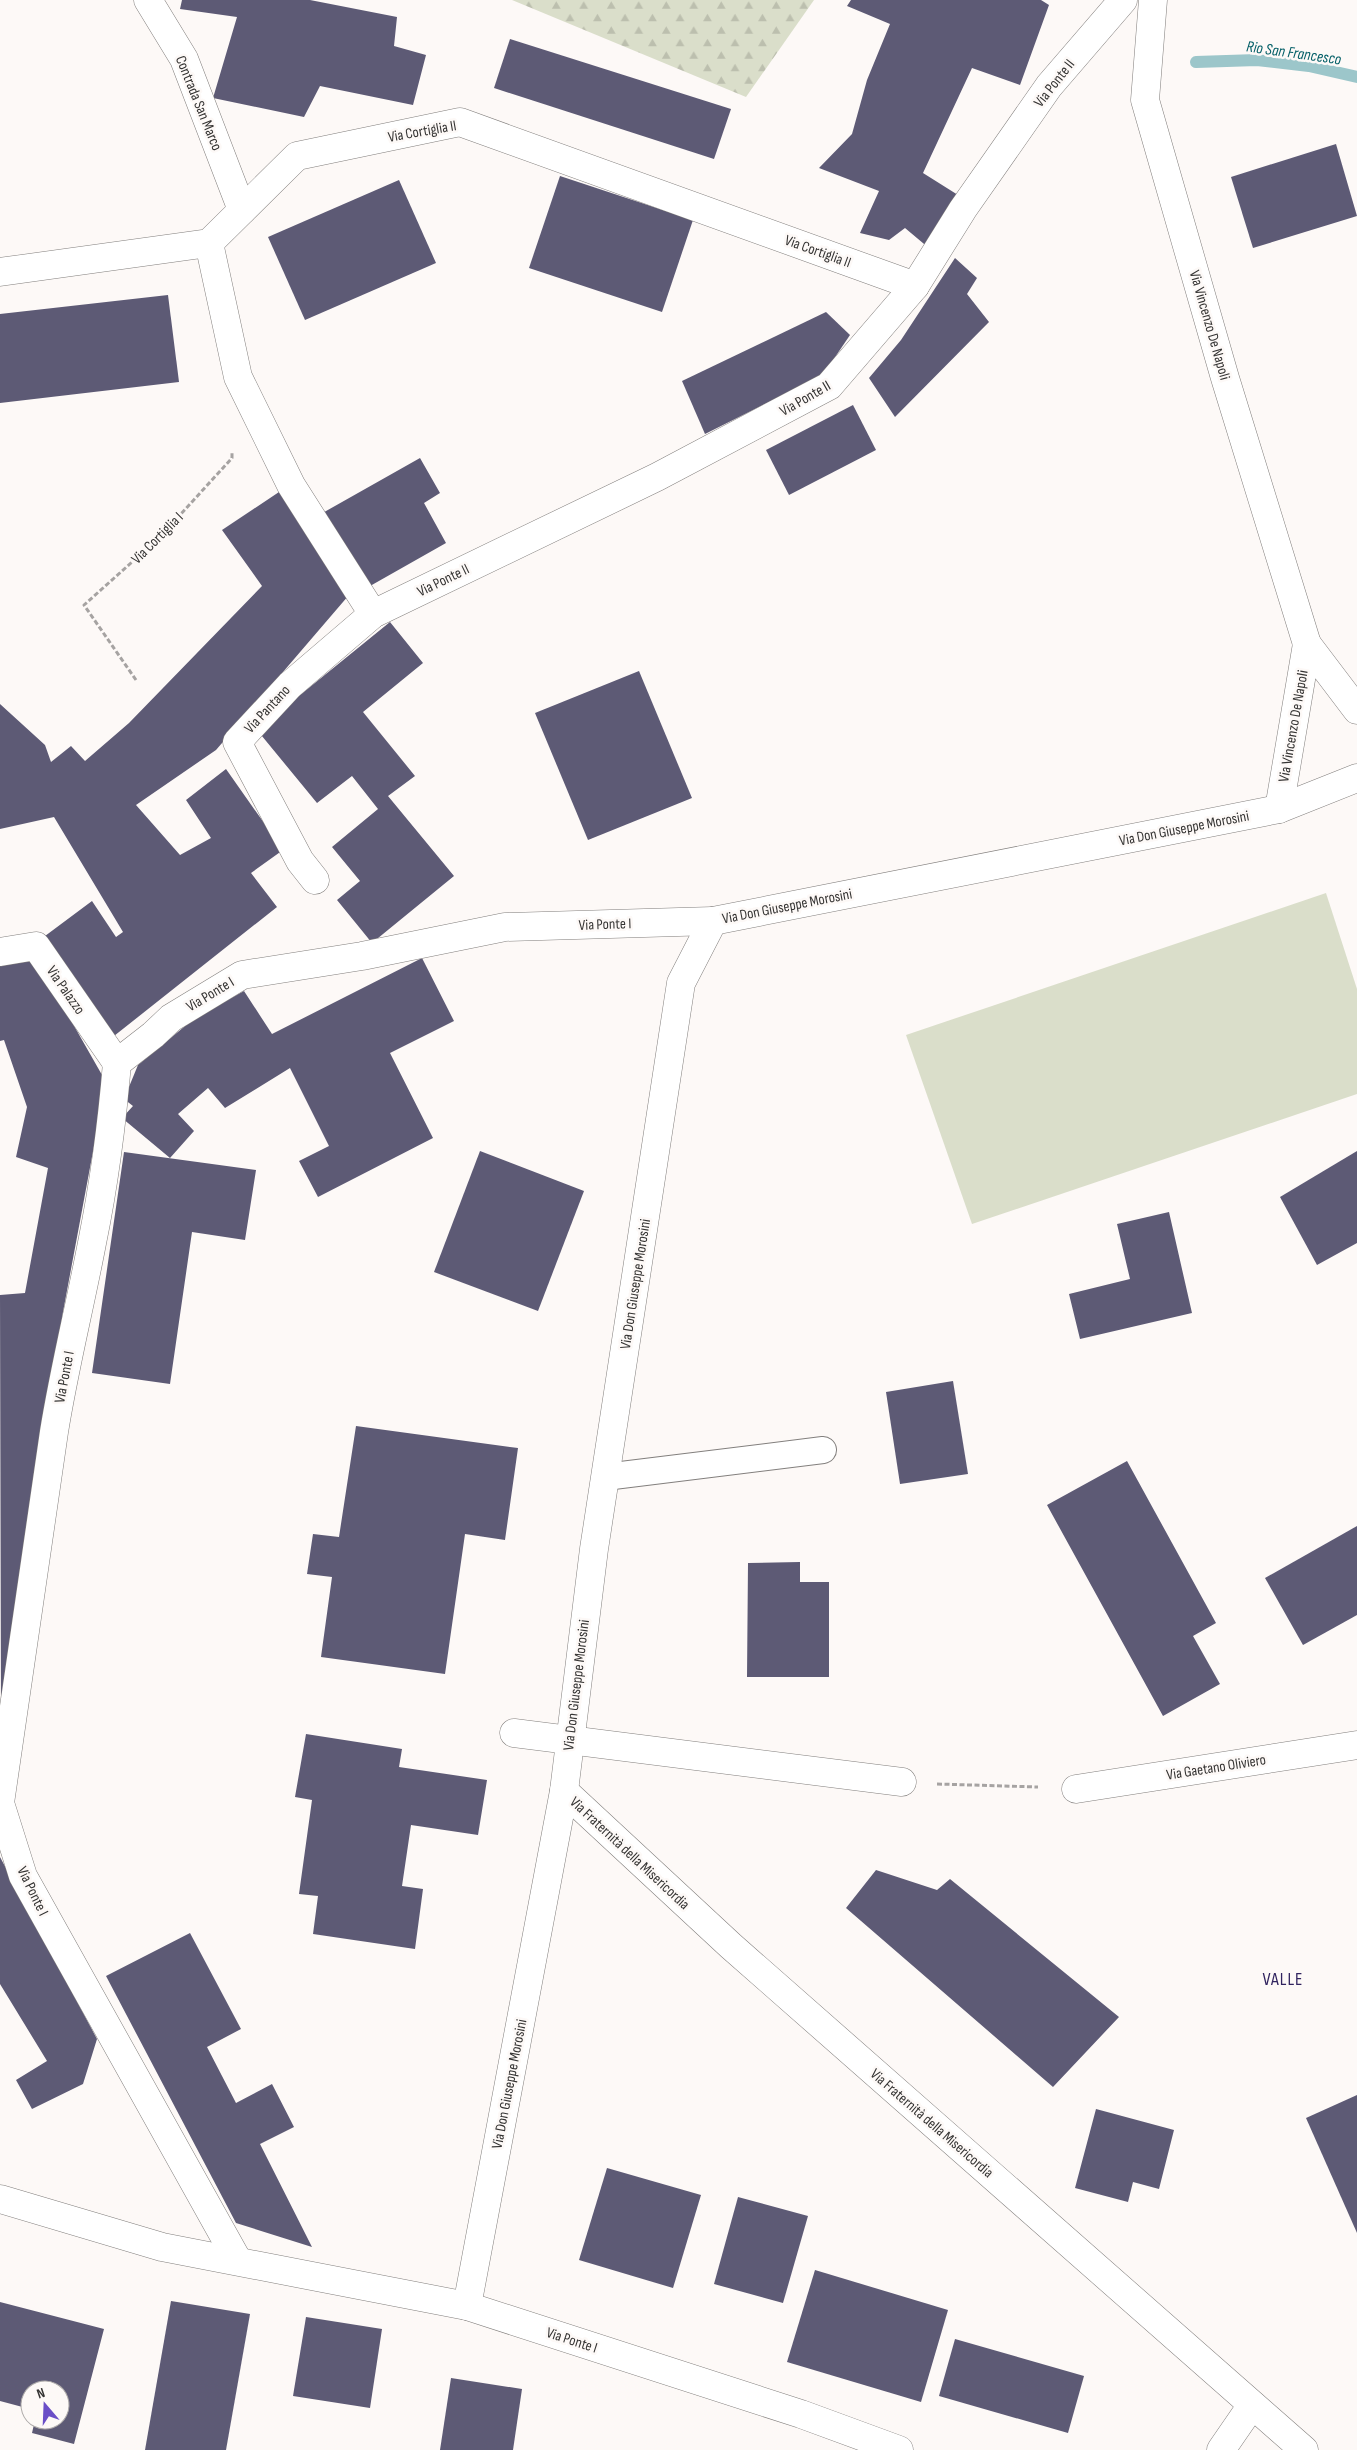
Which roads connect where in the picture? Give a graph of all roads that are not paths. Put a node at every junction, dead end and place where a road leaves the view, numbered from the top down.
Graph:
1 (148, 0) edge
2 (1124, 0) edge
3 (1153, 0) edge
4 (242, 210) junction
5 (209, 243) junction
6 (0, 272) edge
7 (915, 286) junction
8 (373, 614) junction
9 (1308, 644) junction
10 (1357, 710) edge
11 (1357, 778) edge
12 (1279, 809) junction
13 (315, 880) dead end
14 (713, 921) junction
15 (0, 952) edge
16 (116, 1063) junction
17 (823, 1450) dead end
18 (605, 1477) junction
19 (514, 1733) dead end
20 (569, 1739) junction
21 (1357, 1745) edge
22 (902, 1782) road end
23 (1076, 1790) dead end
24 (564, 1791) junction
25 (5, 1804) edge
26 (0, 2199) edge
27 (238, 2262) junction
28 (467, 2306) junction
29 (1252, 2405) junction
30 (899, 2450) edge
31 (1221, 2450) edge
32 (1304, 2450) edge

1 - 4 street, Contrada San Marco
2 - 7 street, Via Ponte II
3 - 9 street, Via Vincenzo De Napoli
4 - 5 street, Via Cortiglia II
4 - 7 street, Via Cortiglia II
5 - 6 street
5 - 8 street
7 - 8 street, Via Ponte II
8 - 13 street, Via Pantano
9 - 10 street, Via Vincenzo De Napoli
9 - 12 street, Via Vincenzo De Napoli
11 - 12 street, Via Don Giuseppe Morosini
12 - 14 street, Via Don Giuseppe Morosini
14 - 16 street, Via Ponte I
14 - 18 street, Via Don Giuseppe Morosini
15 - 16 street, Via Palazzo
16 - 25 street, Via Ponte I
17 - 18 lane
18 - 20 street, Via Don Giuseppe Morosini
19 - 20 street
20 - 22 street
20 - 24 street, Via Don Giuseppe Morosini
21 - 23 street, Via Gaetano Oliviero
24 - 28 street, Via Don Giuseppe Morosini
24 - 29 street, Via Fraternità della Misericordia
25 - 27 street, Via Ponte I
26 - 27 street, Via Ponte I
27 - 28 street, Via Ponte I
28 - 30 street, Via Ponte I
29 - 31 street
29 - 32 street, Via Fraternità della Misericordia

